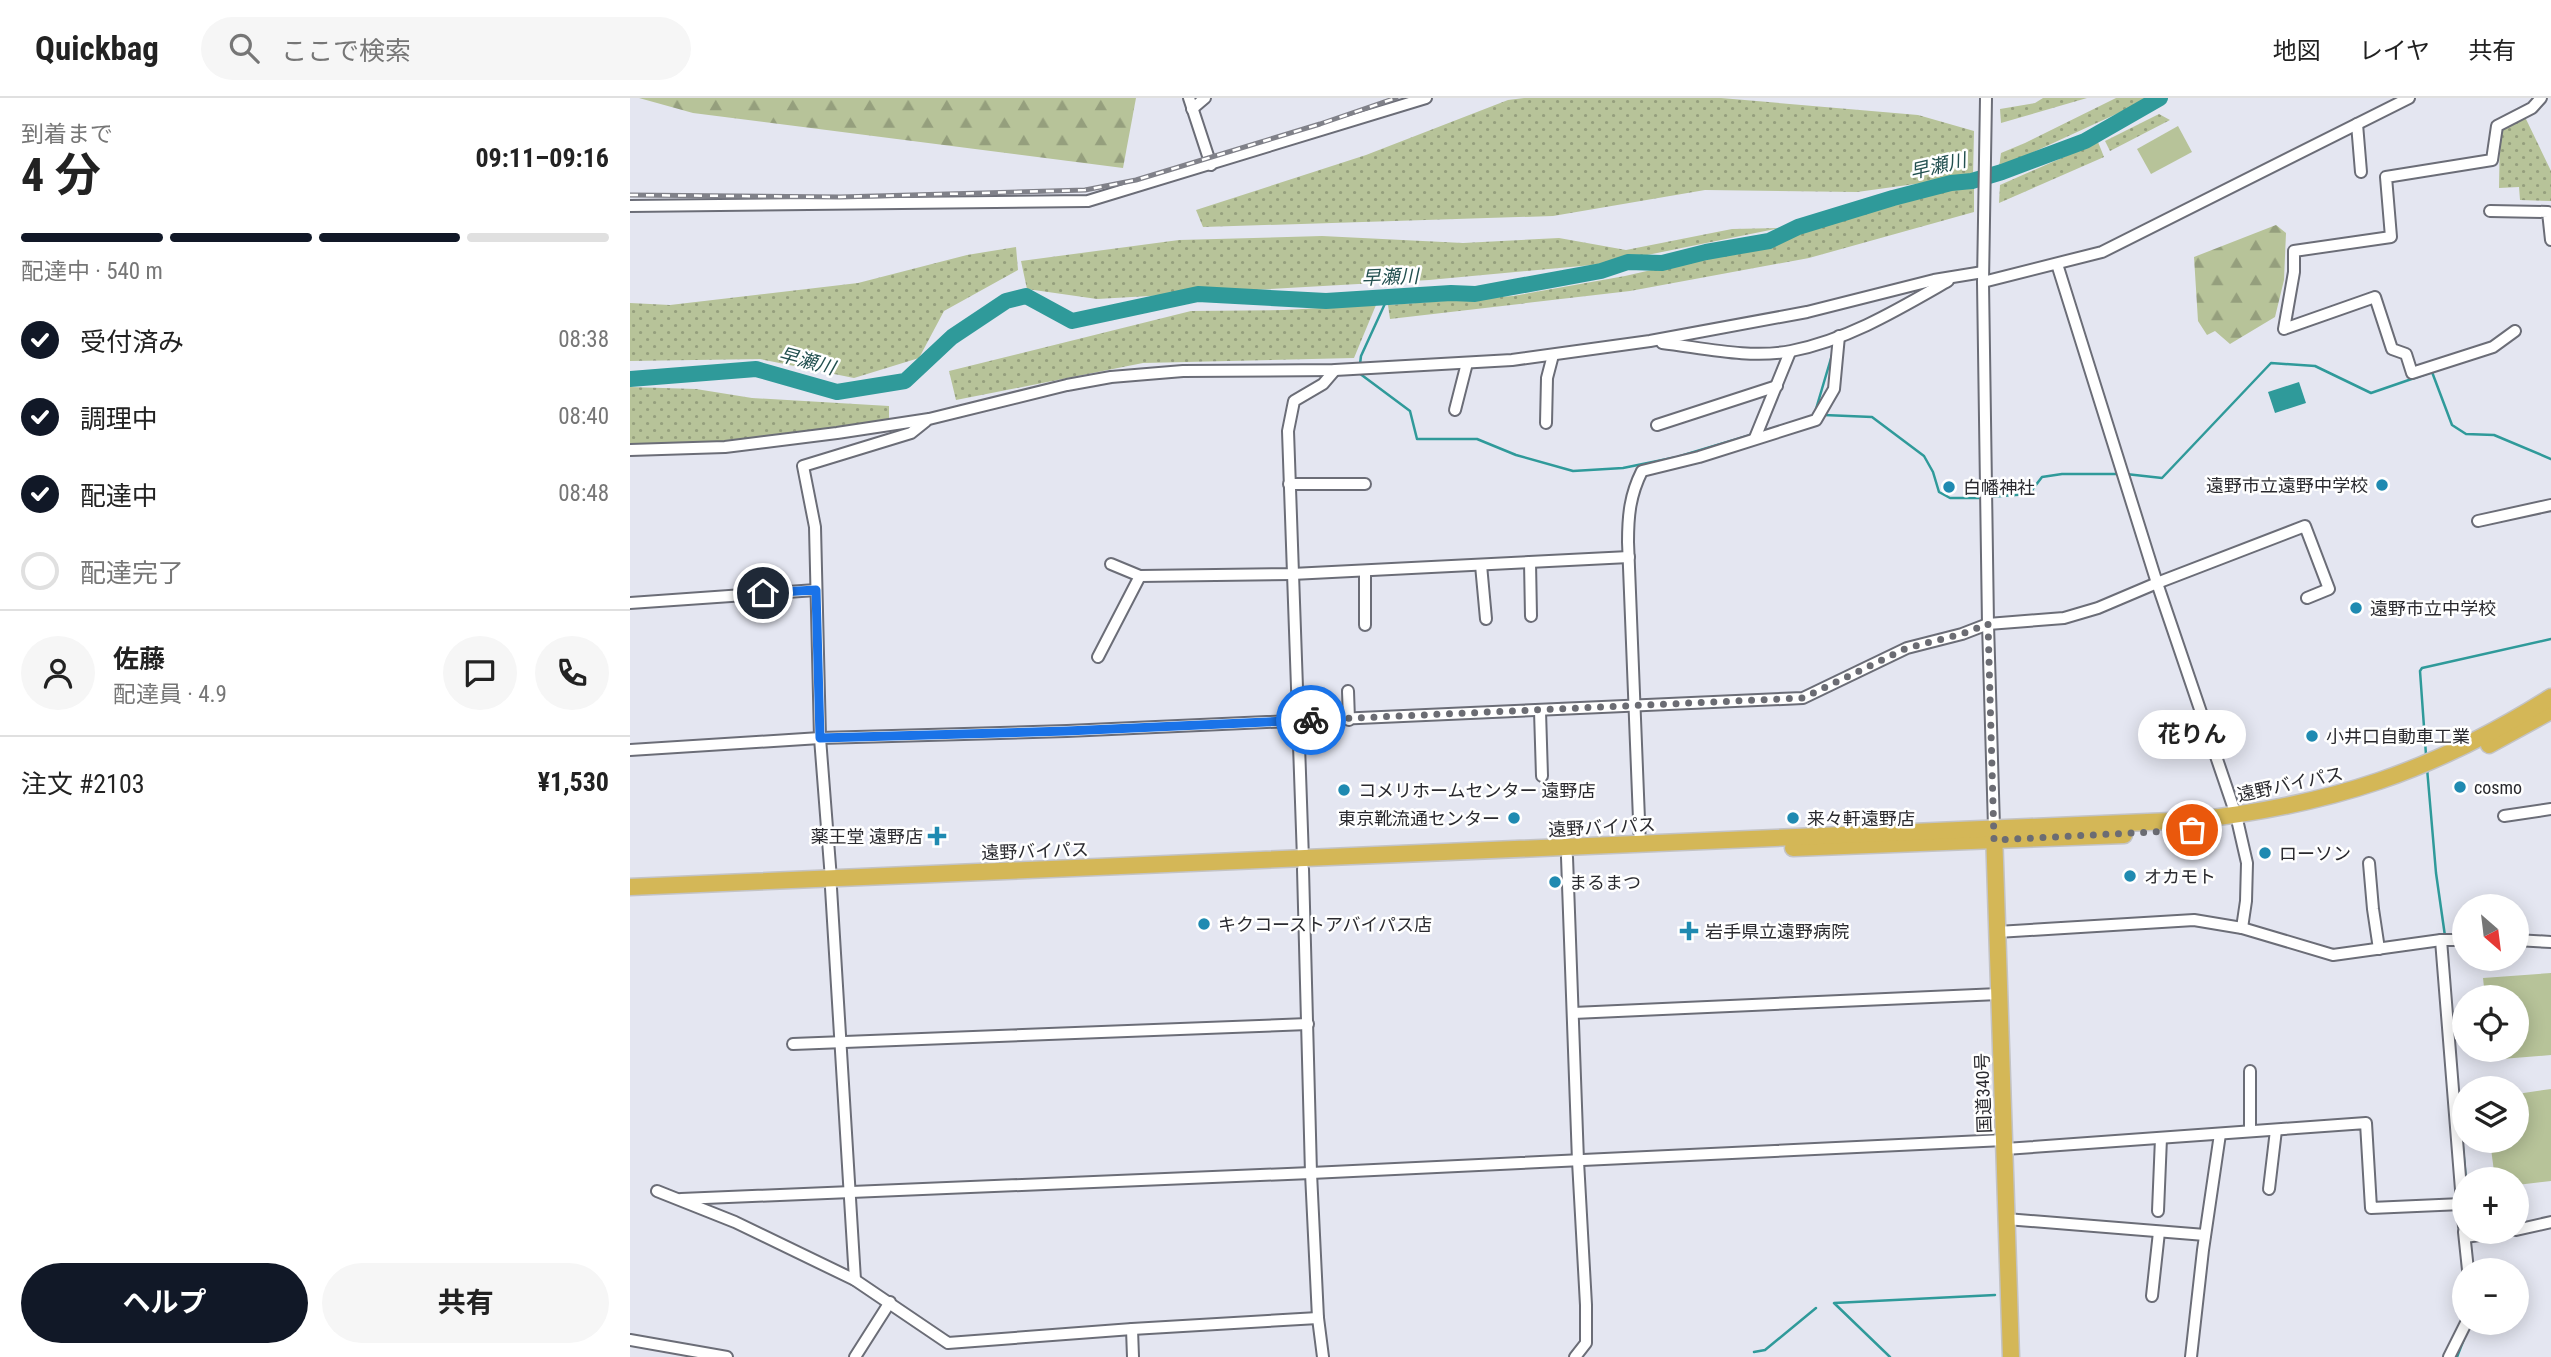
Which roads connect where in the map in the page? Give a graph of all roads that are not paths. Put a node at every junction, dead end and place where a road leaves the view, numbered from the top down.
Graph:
1 (1205, 98) edge
2 (1426, 98) edge
3 (1986, 98) edge
4 (2409, 98) edge
5 (2541, 98) edge
6 (2392, 102) edge
7 (1190, 103) edge
8 (2357, 124) junction
9 (1211, 165) junction
10 (2361, 172) dead end
11 (630, 206) edge
12 (2490, 211) dead end
13 (2551, 240) edge
14 (2057, 264) junction
15 (1983, 272) junction
16 (1957, 276) junction
17 (2515, 331) dead end
18 (1839, 336) junction
19 (1650, 341) junction
20 (1790, 352) junction
21 (1553, 355) junction
22 (1467, 363) junction
23 (1335, 370) junction
24 (1777, 386) junction
25 (1455, 410) dead end
26 (929, 419) junction
27 (1546, 423) dead end
28 (1657, 425) dead end
29 (1755, 438) junction
30 (630, 450) edge
31 (1290, 484) junction
32 (1365, 484) dead end
33 (2551, 505) edge
34 (2478, 521) dead end
35 (1629, 557) junction
36 (1530, 562) junction
37 (1111, 564) dead end
38 (1481, 565) junction
39 (1365, 571) junction
40 (1292, 575) junction
41 (1140, 576) junction
42 (2158, 583) junction
43 (816, 590) junction
44 (2307, 598) dead end
45 (630, 603) edge
46 (1531, 616) dead end
47 (1486, 619) dead end
48 (1988, 624) junction
49 (1365, 625) dead end
50 (1098, 657) dead end
51 (1348, 691) dead end
52 (2551, 697) edge
53 (1634, 707) junction
54 (1540, 711) junction
55 (2551, 711) edge
56 (1299, 720) junction
57 (1349, 720) junction
58 (820, 738) junction
59 (630, 750) edge
60 (1542, 776) dead end
61 (2551, 809) edge
62 (2504, 816) dead end
63 (2237, 820) junction
64 (1994, 834) junction
65 (1640, 845) junction
66 (1567, 857) junction
67 (2369, 863) dead end
68 (1303, 864) junction
69 (831, 884) junction
70 (630, 887) edge
71 (630, 897) edge
72 (2242, 928) junction
73 (1997, 932) junction
74 (2441, 940) junction
75 (2452, 940) edge
76 (2529, 941) edge
77 (2551, 942) edge
78 (2379, 948) junction
79 (1999, 994) junction
80 (1573, 1013) junction
81 (1308, 1024) junction
82 (841, 1043) junction
83 (793, 1044) dead end
84 (2250, 1071) dead end
85 (2276, 1130) junction
86 (2250, 1131) junction
87 (2220, 1134) junction
88 (2161, 1138) junction
89 (2004, 1145) junction
90 (1578, 1161) junction
91 (2459, 1167) edge
92 (1311, 1173) junction
93 (2269, 1189) dead end
94 (657, 1191) dead end
95 (850, 1192) junction
96 (681, 1199) junction
97 (2452, 1204) edge
98 (2158, 1211) dead end
99 (2006, 1219) junction
100 (2551, 1222) edge
101 (2529, 1227) edge
102 (2159, 1232) junction
103 (2205, 1235) junction
104 (855, 1280) junction
105 (2152, 1296) dead end
106 (890, 1302) junction
107 (1318, 1318) junction
108 (1132, 1329) junction
109 (2460, 1335) edge
110 (630, 1340) edge
111 (727, 1357) edge
112 (855, 1357) edge
113 (1133, 1357) edge
114 (1322, 1357) edge
115 (1575, 1357) edge
116 (2011, 1357) edge
117 (2191, 1357) edge
118 (2449, 1357) edge

1 - 7 street
2 - 9 street
3 - 15 street
4 - 6 street
5 - 17 street
6 - 8 street
7 - 9 street
8 - 10 street
8 - 14 street
9 - 11 street
12 - 13 street
14 - 15 street
14 - 42 street
15 - 16 street
15 - 48 street
16 - 18 street
16 - 19 street
18 - 20 street
18 - 29 street
19 - 20 street
19 - 21 street
20 - 24 street
21 - 22 street
21 - 27 street
22 - 23 street
22 - 25 street
23 - 26 street
23 - 31 street
24 - 28 street
24 - 29 street
26 - 30 street
26 - 43 street
29 - 35 street
31 - 32 street
31 - 40 street
33 - 34 street
35 - 36 street
35 - 53 street
36 - 38 street
36 - 46 street
37 - 41 street
38 - 39 street
38 - 47 street
39 - 40 street
39 - 49 street
40 - 41 street
40 - 56 street
41 - 50 street
42 - 44 street
42 - 48 street
42 - 63 street
43 - 45 street
43 - 58 street
48 - 53 street
48 - 64 street
51 - 57 street
52 - 63 highway, 遠野バイパス
53 - 54 street
53 - 65 street
54 - 57 street
54 - 60 street
55 - 63 highway, 遠野バイパス
56 - 57 street
56 - 58 street
56 - 68 street
58 - 59 street
58 - 69 street
61 - 62 street
63 - 64 highway, 遠野バイパス
63 - 72 street
64 - 65 highway, 遠野バイパス
64 - 66 highway, 遠野バイパス
64 - 73 highway, 国道340号
65 - 68 highway, 遠野バイパス
66 - 68 highway, 遠野バイパス
66 - 80 street
67 - 78 street
68 - 69 highway, 遠野バイパス
68 - 81 street
69 - 70 highway, 遠野バイパス
69 - 71 highway, 遠野バイパス
69 - 82 street
72 - 73 street
72 - 78 street
73 - 79 highway, 国道340号
74 - 75 street
74 - 78 street
74 - 91 street
76 - 77 street
79 - 80 street
79 - 89 highway, 国道340号
80 - 90 street
81 - 82 street
81 - 92 street
82 - 83 street
82 - 95 street
84 - 86 street
85 - 86 street
85 - 93 street
85 - 97 street
86 - 87 street
87 - 88 street
87 - 103 street
88 - 89 street
88 - 98 street
89 - 90 street
89 - 99 highway, 国道340号
90 - 92 street
90 - 115 street
92 - 95 street
92 - 107 street
94 - 96 street
95 - 96 street
95 - 104 street
96 - 104 street
99 - 102 street
99 - 116 highway, 国道340号
100 - 101 street
102 - 103 street
102 - 105 street
103 - 117 street
104 - 106 street
106 - 108 street
106 - 112 street
107 - 108 street
107 - 114 street
108 - 113 street
109 - 118 street
110 - 111 street

